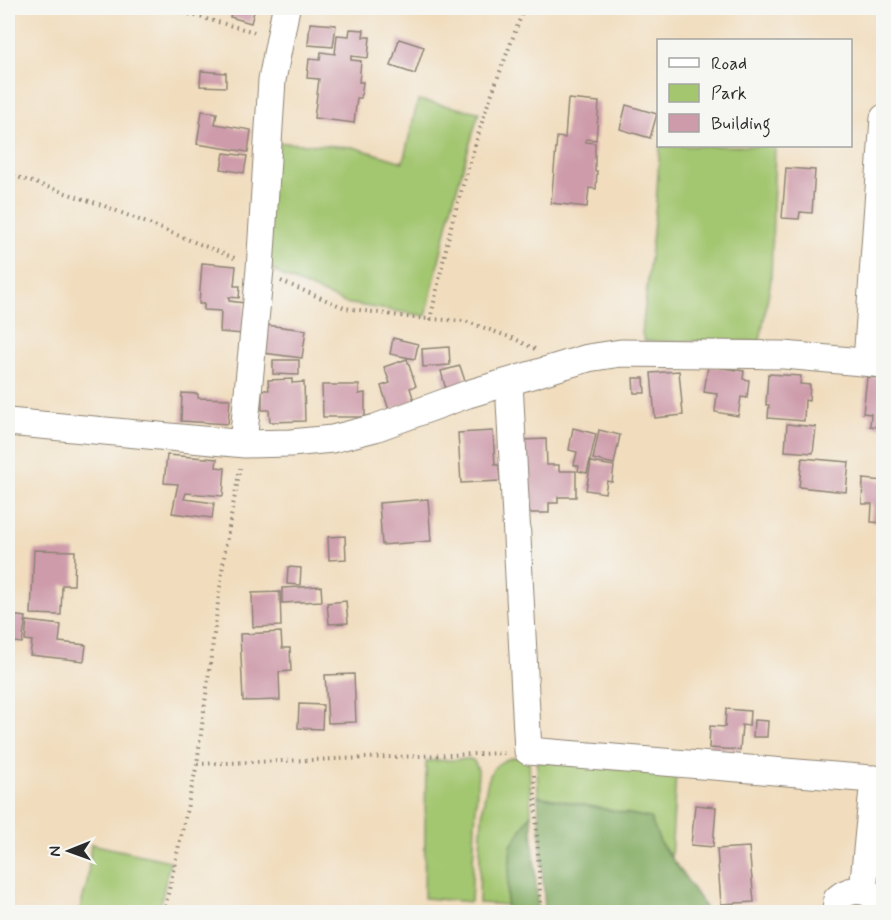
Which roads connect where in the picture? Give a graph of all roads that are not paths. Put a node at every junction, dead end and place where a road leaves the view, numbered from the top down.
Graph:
1 (286, 8) edge
2 (884, 118) edge
3 (875, 363) edge
4 (509, 382) junction
5 (8, 422) edge
6 (245, 444) junction
7 (879, 779) edge
8 (863, 891) junction
9 (837, 912) edge
10 (882, 912) edge

1 - 6 street
2 - 3 street
3 - 4 street
4 - 6 street
4 - 7 street
5 - 6 street
7 - 8 street
8 - 9 street
8 - 10 street

